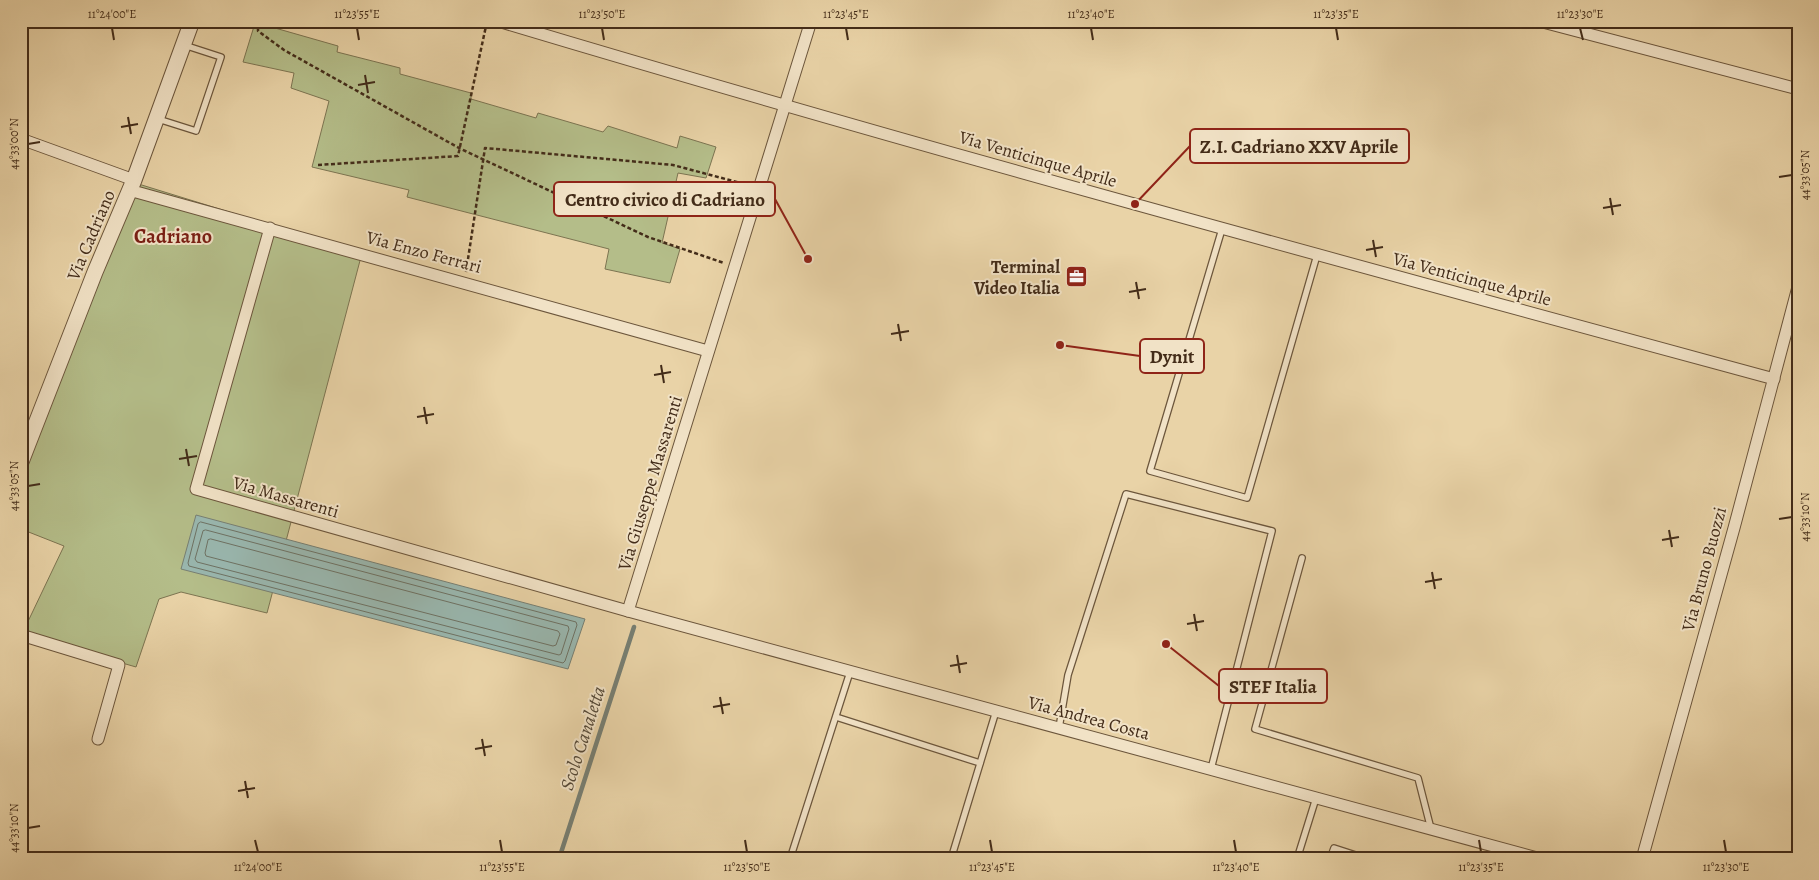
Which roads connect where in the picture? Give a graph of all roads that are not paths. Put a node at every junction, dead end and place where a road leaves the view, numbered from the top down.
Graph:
1 (192, 21) edge
2 (498, 21) edge
3 (812, 21) edge
4 (1539, 21) edge
5 (184, 45) junction
6 (1798, 89) edge
7 (786, 107) junction
8 (158, 119) junction
9 (21, 139) edge
10 (132, 185) junction
11 (270, 228) junction
12 (1222, 229) junction
13 (1317, 255) junction
14 (1798, 287) edge
15 (708, 351) junction
16 (1774, 379) junction
17 (21, 462) edge
18 (1302, 558) dead end
19 (628, 611) junction
20 (21, 635) edge
21 (850, 672) junction
22 (996, 711) junction
23 (836, 718) junction
24 (1059, 728) junction
25 (98, 739) dead end
26 (980, 763) junction
27 (1211, 769) junction
28 (1316, 798) junction
29 (1431, 829) junction
30 (791, 858) edge
31 (799, 859) edge
32 (951, 859) edge
33 (1296, 859) edge
34 (1330, 859) edge
35 (1368, 859) edge
36 (1541, 859) edge
37 (1642, 859) edge

1 - 5 street, Via Cadriano
2 - 7 street, Via Venticinque Aprile
3 - 7 street, Via Giuseppe Massarenti
4 - 6 street
5 - 8 street, Via Cadriano
5 - 8 lane
7 - 12 street, Via Venticinque Aprile
7 - 15 street, Via Giuseppe Massarenti
8 - 10 street, Via Cadriano
9 - 10 street, Via Enzo Ferrari
10 - 11 street, Via Enzo Ferrari
10 - 17 street, Via Cadriano
11 - 15 street, Via Enzo Ferrari
11 - 19 street, Via Massarenti
12 - 13 street, Via Venticinque Aprile
12 - 13 lane
13 - 16 street, Via Venticinque Aprile
14 - 16 street, Via Bruno Buozzi
15 - 19 street, Via Giuseppe Massarenti
16 - 37 street, Via Bruno Buozzi
18 - 29 lane
19 - 21 street, Via Andrea Costa
20 - 25 street
21 - 22 street, Via Andrea Costa
21 - 23 lane
22 - 24 street, Via Andrea Costa
22 - 26 lane
23 - 26 lane
23 - 30 lane
24 - 27 street, Via Andrea Costa
24 - 27 lane
26 - 32 lane
27 - 28 street, Via Andrea Costa
28 - 29 street, Via Andrea Costa
28 - 33 lane
29 - 36 street, Via Andrea Costa
30 - 31 lane
34 - 35 lane

